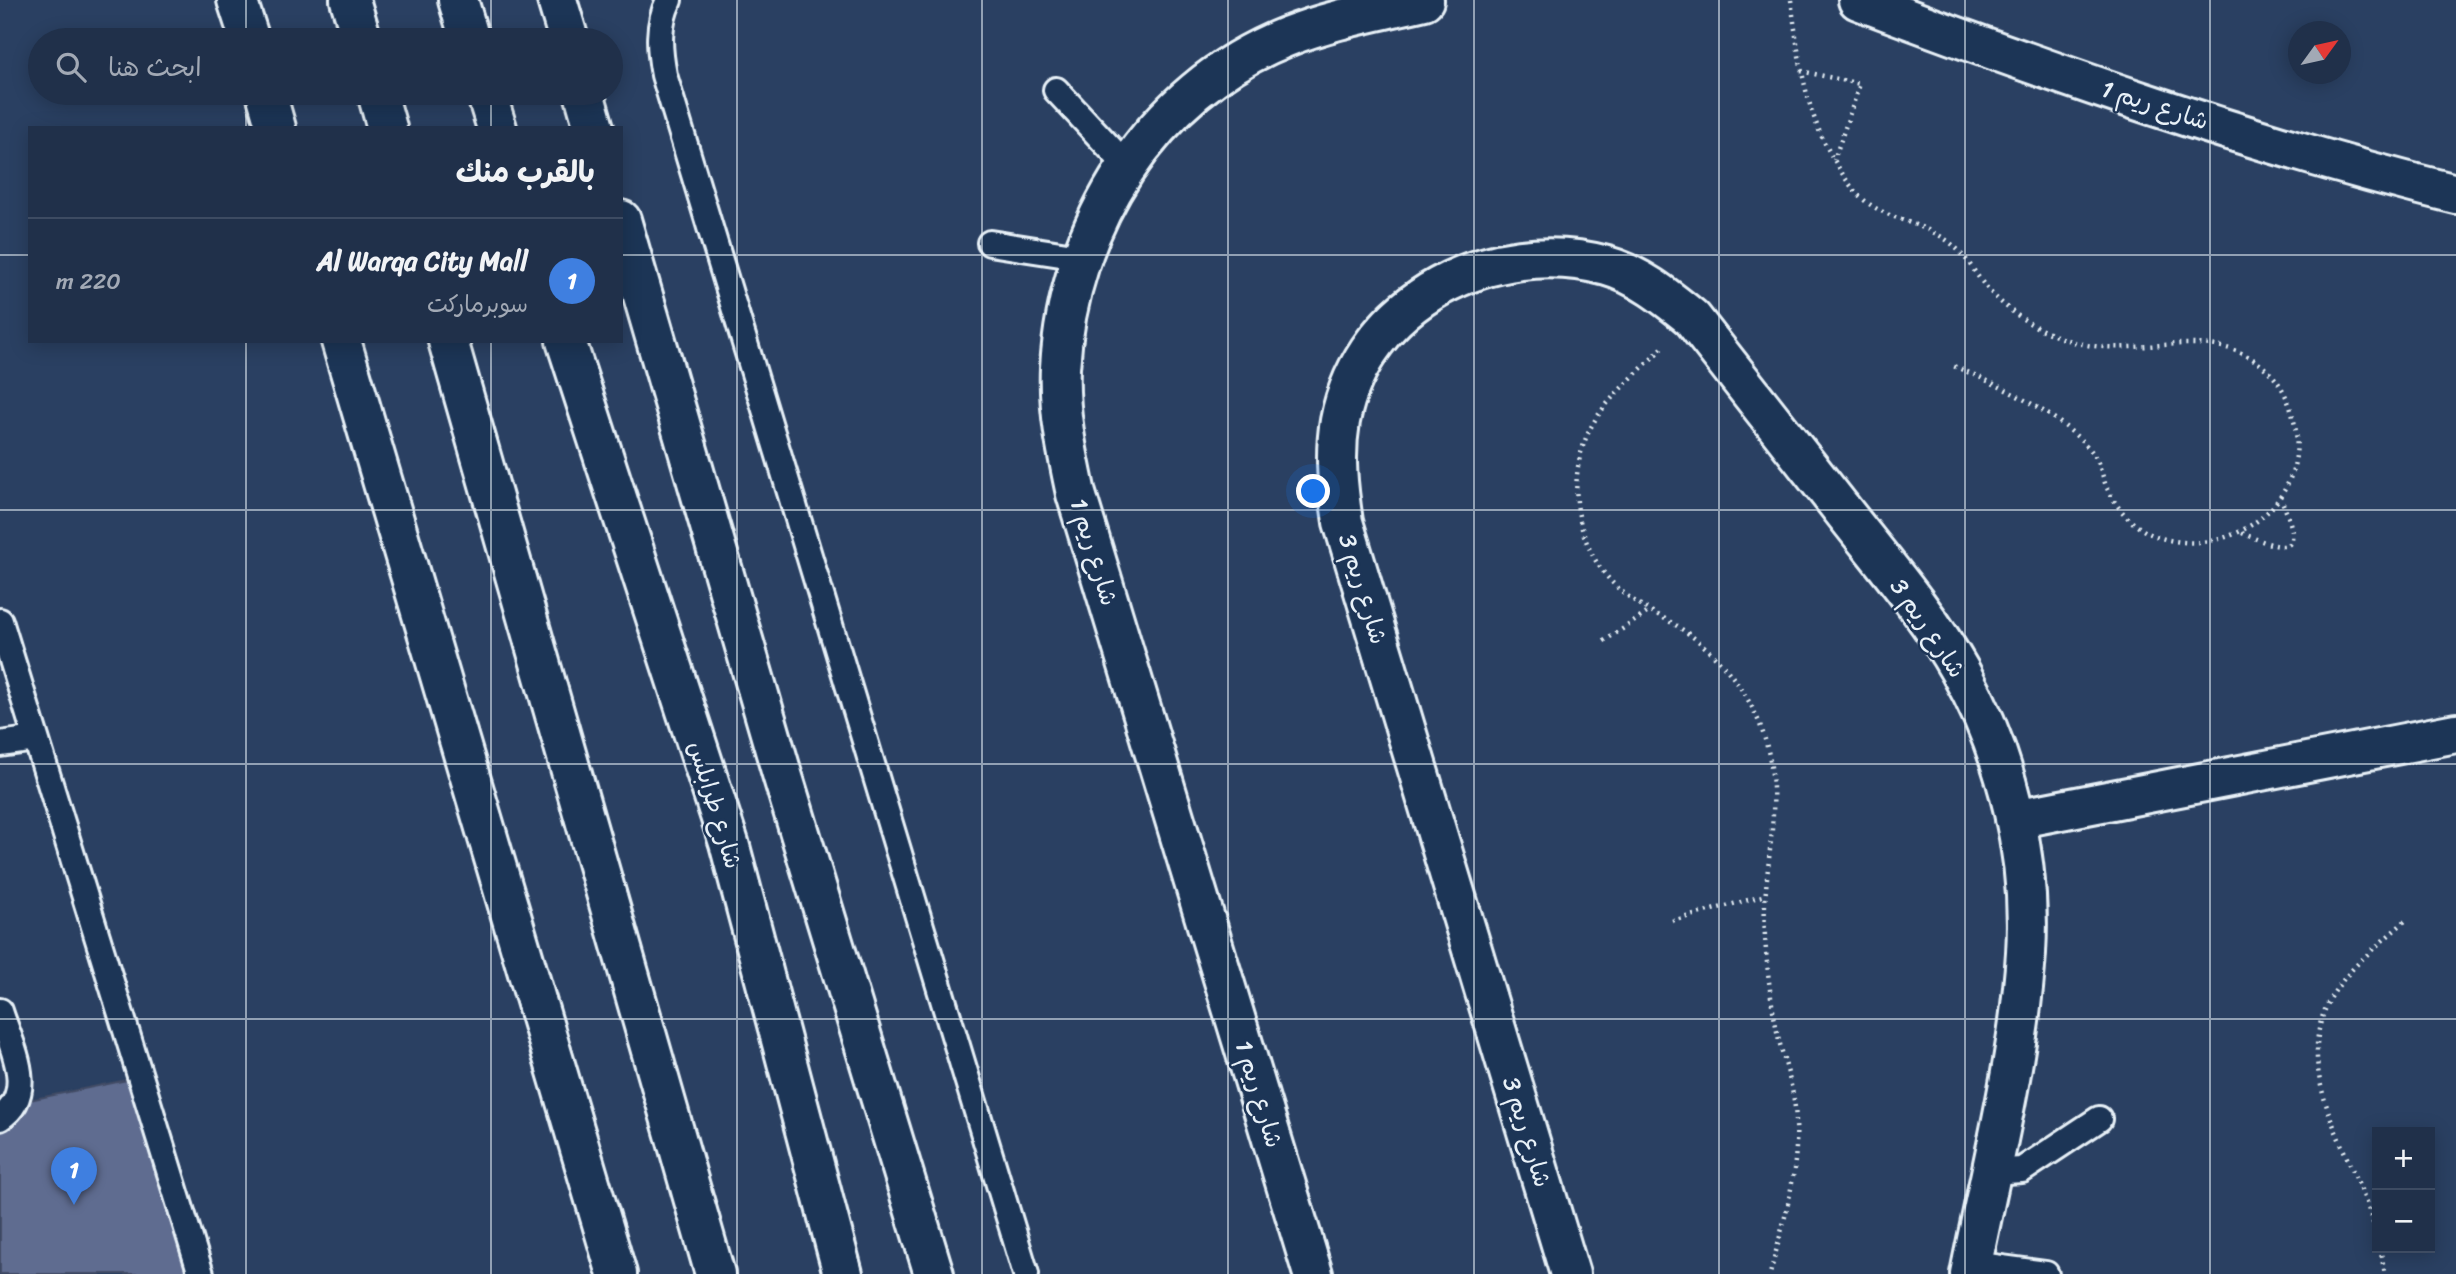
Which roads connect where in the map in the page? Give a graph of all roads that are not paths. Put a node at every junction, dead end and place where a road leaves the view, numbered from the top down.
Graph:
1 (237, 0) edge
2 (350, 0) edge
3 (458, 0) edge
4 (557, 0) edge
5 (670, 0) edge
6 (1424, 0) edge
7 (1858, 0) edge
8 (246, 28) edge
9 (358, 28) edge
10 (466, 28) edge
11 (565, 28) edge
12 (1056, 90) dead end
13 (269, 105) edge
14 (380, 105) edge
15 (490, 105) edge
16 (587, 105) edge
17 (275, 126) edge
18 (386, 126) edge
19 (496, 126) edge
20 (593, 126) edge
21 (1126, 165) junction
22 (2456, 194) edge
23 (623, 227) edge
24 (990, 243) dead end
25 (1080, 257) junction
26 (342, 343) edge
27 (449, 343) edge
28 (567, 343) edge
29 (0, 621) edge
30 (2456, 733) edge
31 (36, 739) junction
32 (0, 744) edge
33 (2015, 819) junction
34 (0, 1011) edge
35 (0, 1118) edge
36 (2099, 1119) dead end
37 (1990, 1172) junction
38 (1971, 1269) edge
39 (201, 1274) edge
40 (617, 1274) edge
41 (715, 1274) edge
42 (843, 1274) edge
43 (934, 1274) edge
44 (1026, 1274) edge
45 (1313, 1274) edge
46 (1570, 1274) edge
47 (2046, 1274) edge

1 - 8 main road
2 - 9 main road
3 - 10 main road
4 - 11 main road
5 - 44 lane
6 - 21 main road, شارع ريم 1
7 - 22 main road, شارع ريم 1
12 - 21 lane
13 - 17 main road
14 - 18 main road
15 - 19 main road
16 - 20 main road
21 - 25 main road, شارع ريم 1
23 - 43 main road
24 - 25 lane
25 - 45 main road, شارع ريم 1
26 - 40 main road
27 - 41 main road
28 - 42 main road, شارع طرابلس
29 - 31 lane
30 - 33 main road
31 - 32 lane
31 - 39 lane
33 - 37 main road, شارع ريم 3
33 - 46 main road, شارع ريم 3
34 - 35 lane
36 - 37 lane
37 - 38 main road, شارع ريم 3
38 - 47 lane

